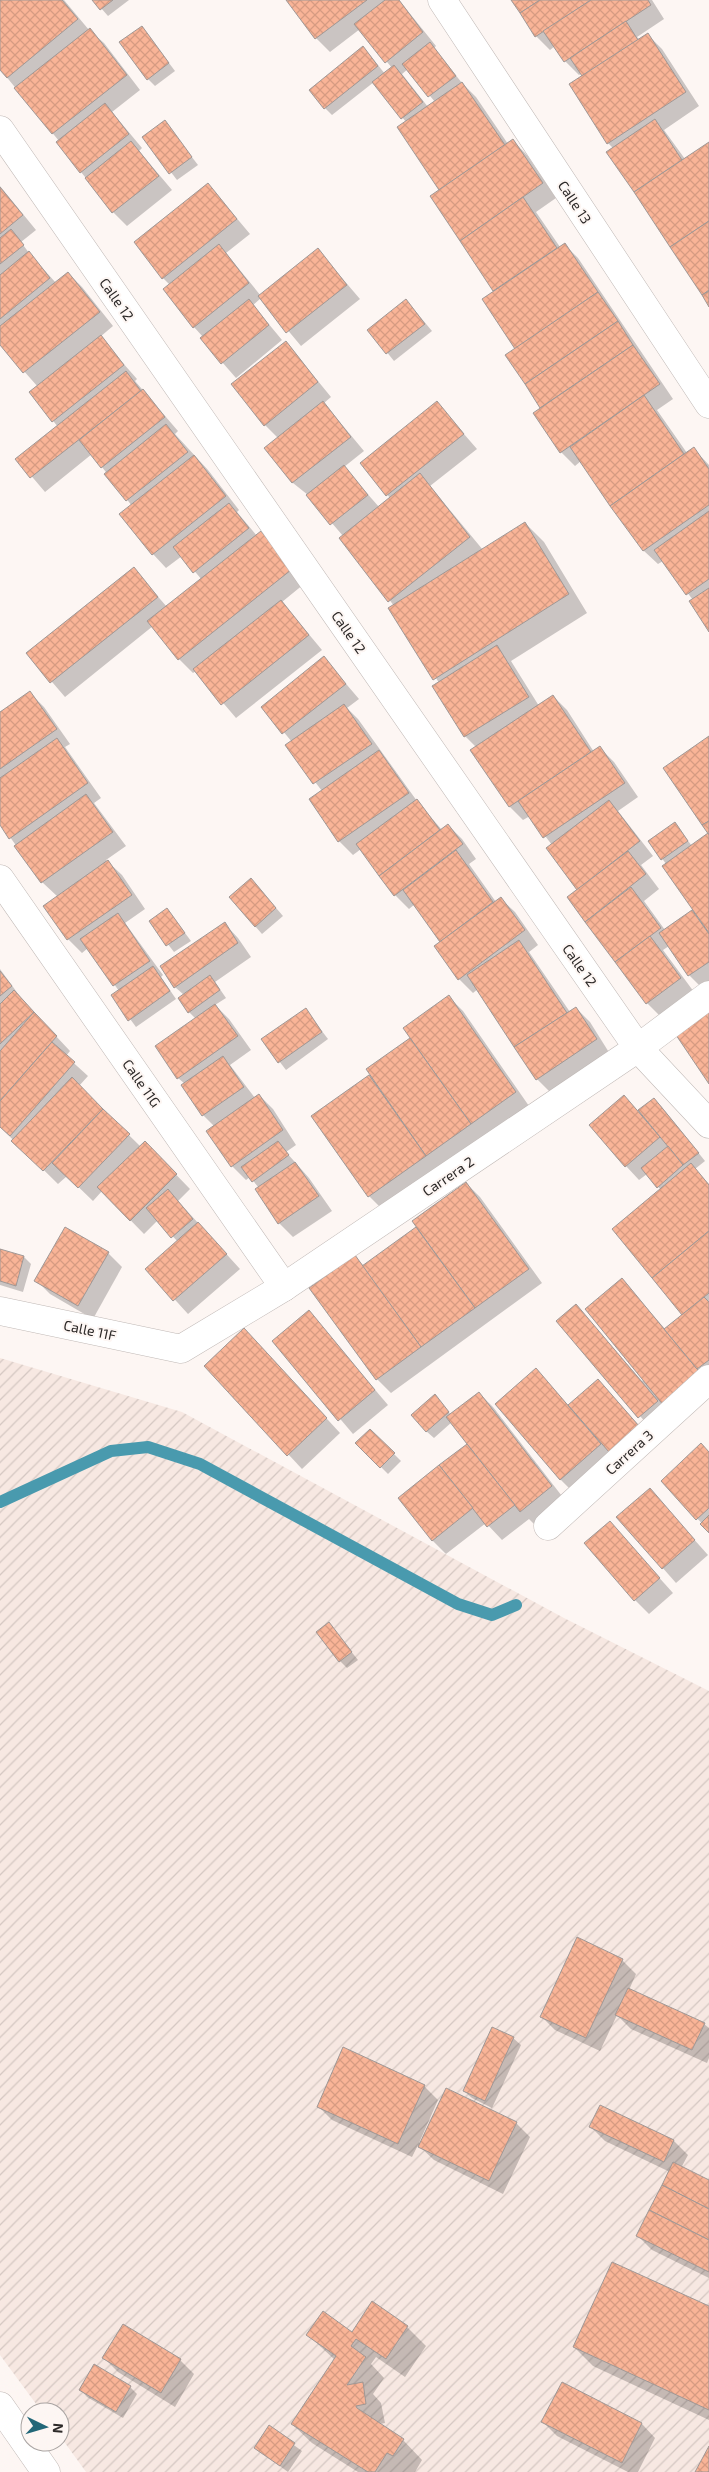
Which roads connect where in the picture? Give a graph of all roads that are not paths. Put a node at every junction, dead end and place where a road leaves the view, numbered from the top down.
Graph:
1 (442, 0) edge
2 (0, 130) edge
3 (709, 404) edge
4 (0, 879) edge
5 (709, 995) edge
6 (638, 1048) junction
7 (709, 1124) edge
8 (284, 1286) junction
9 (0, 1311) edge
10 (181, 1349) joint
11 (709, 1378) edge
12 (548, 1526) dead end
13 (0, 2406) edge
14 (33, 2465) edge

1 - 3 street, Calle 13
2 - 6 street, Calle 12
4 - 8 street, Calle 11G
5 - 6 street, Carrera 2
6 - 7 street, Calle 12
6 - 8 street, Carrera 2
8 - 10 street, Carrera 2
9 - 10 street, Calle 11F
11 - 12 street, Carrera 3
13 - 14 street

